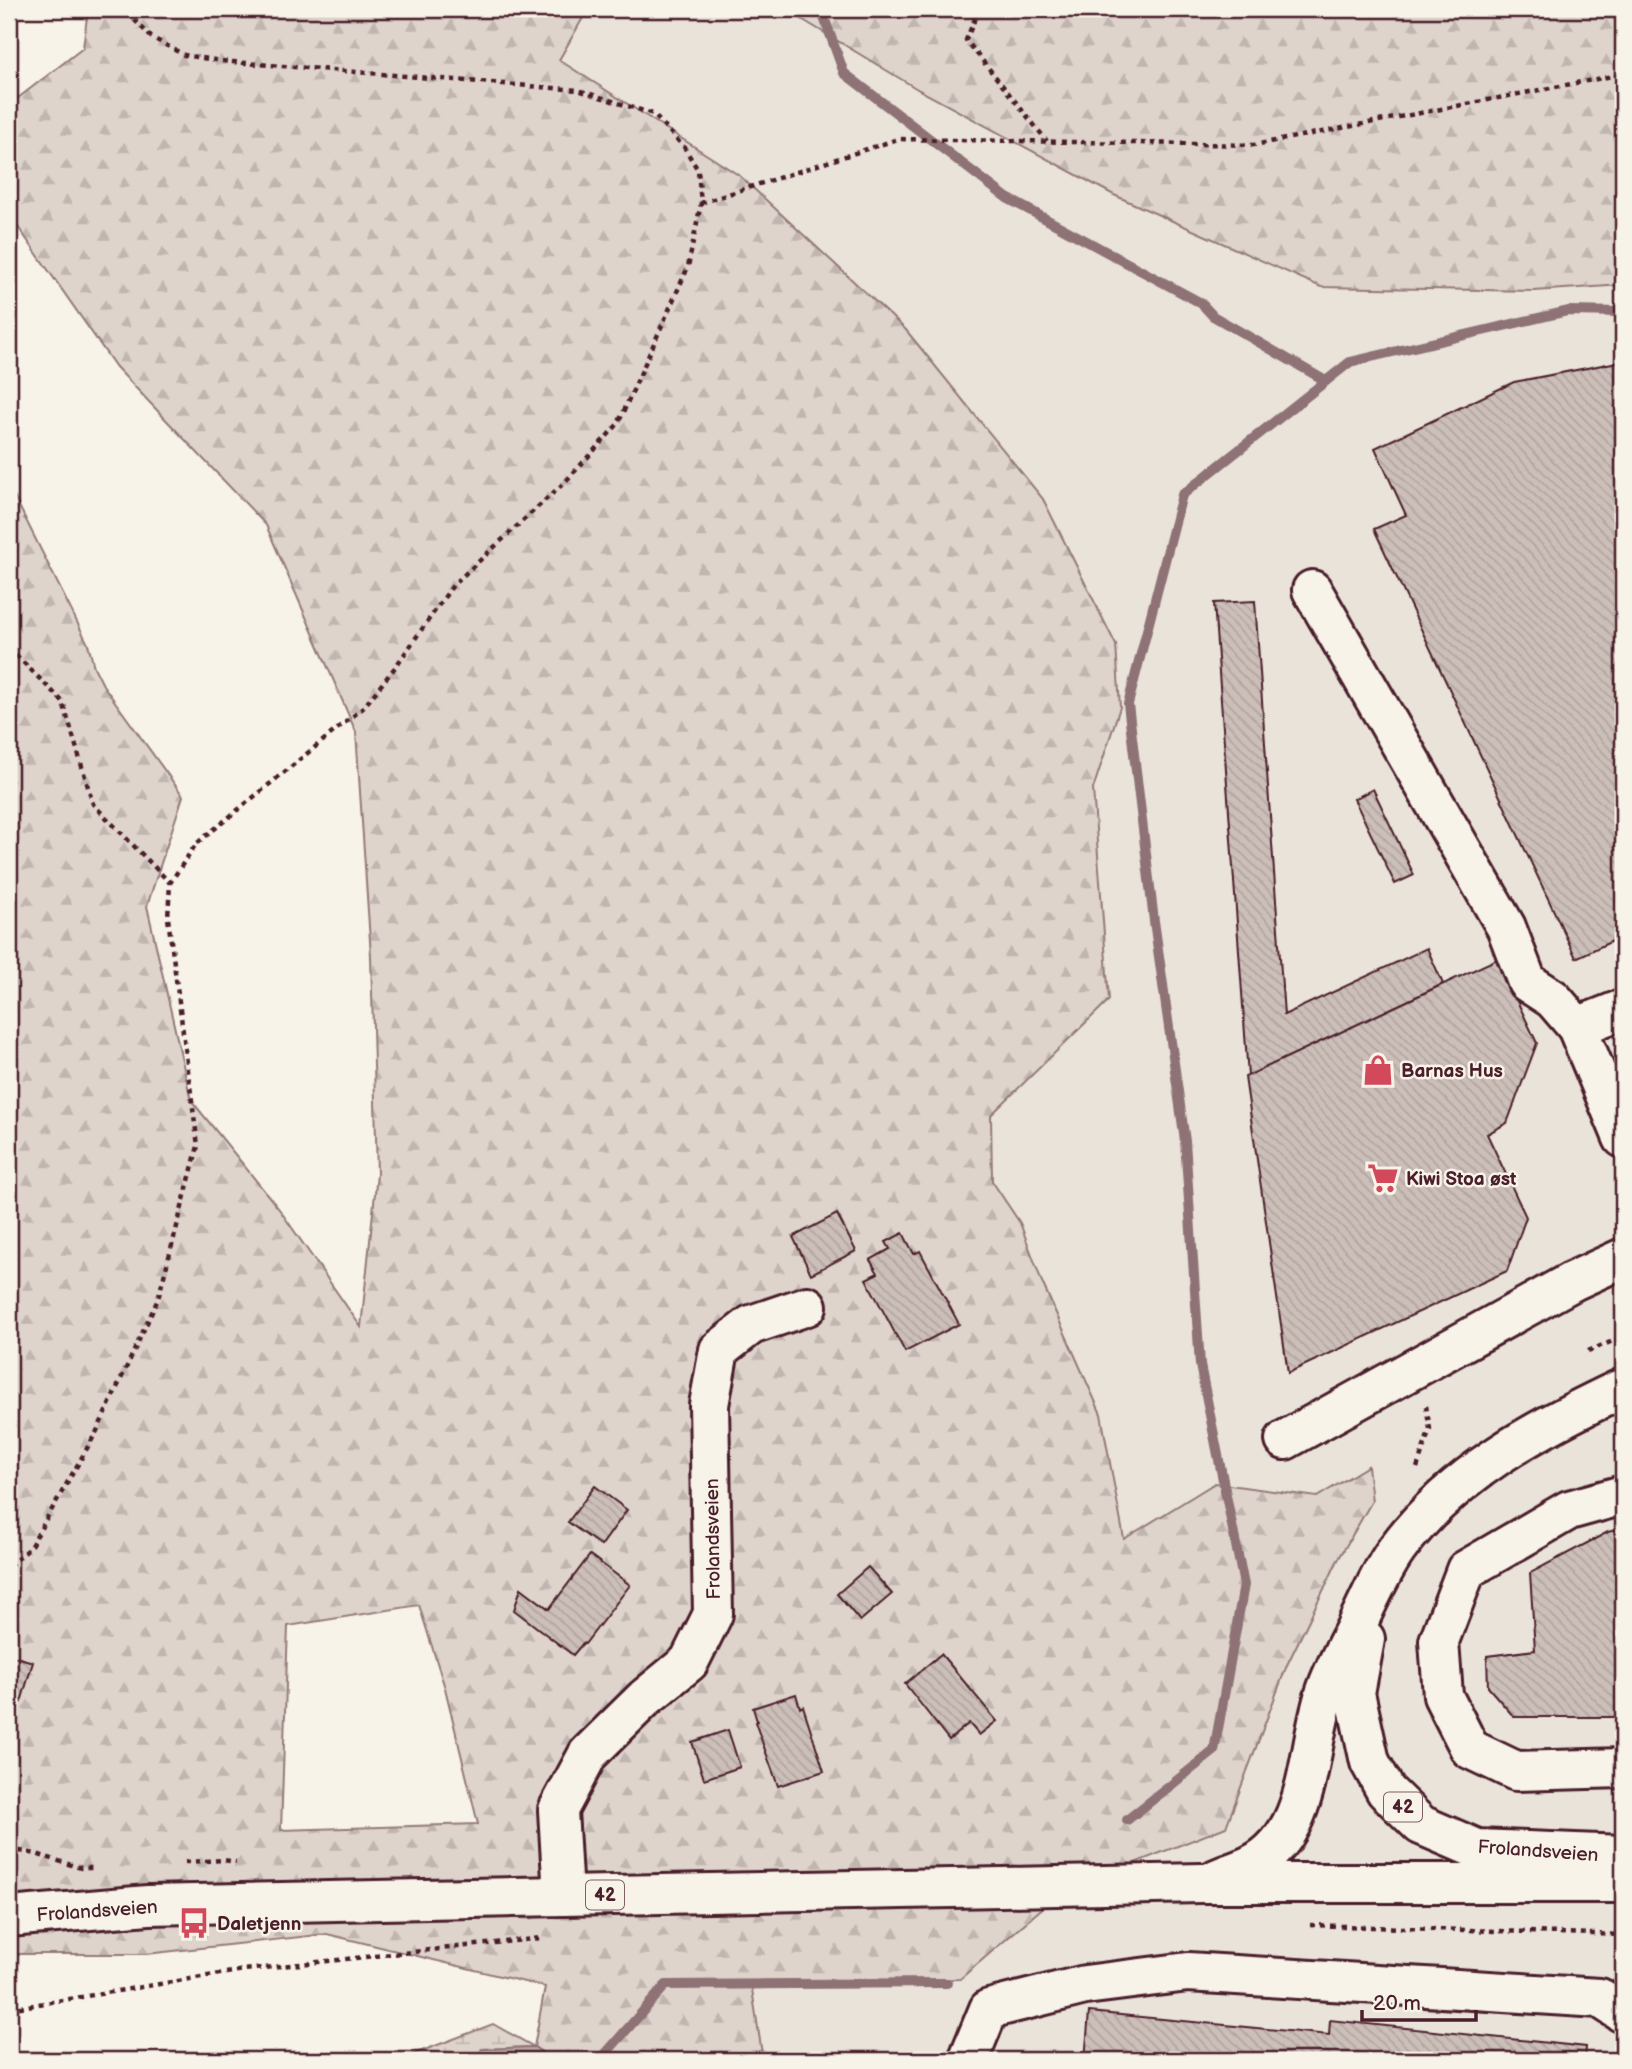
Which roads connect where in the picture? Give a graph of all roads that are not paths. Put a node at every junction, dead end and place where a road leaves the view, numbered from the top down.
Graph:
1 (1312, 590) dead end
2 (1623, 1009) edge
3 (1577, 1027) junction
4 (1623, 1138) edge
5 (1623, 1258) edge
6 (807, 1306) dead end
7 (1623, 1388) edge
8 (1285, 1440) dead end
9 (1623, 1495) edge
10 (1374, 1589) junction
11 (1623, 1768) edge
12 (1623, 1855) edge
13 (1202, 1883) junction
14 (1623, 1883) edge
15 (563, 1896) junction
16 (9, 1917) edge
17 (1623, 2013) edge
18 (968, 2060) edge

1 - 3 main road
2 - 3 main road
3 - 4 main road
5 - 8 main road
6 - 15 main road, Frolandsveien
7 - 10 main road, Frolandsveien / 42
9 - 11 main road
10 - 12 main road, Frolandsveien / 42
10 - 13 main road, Frolandsveien / 42
13 - 14 main road, Frolandsveien / 42
13 - 15 main road, Frolandsveien / 42
15 - 16 main road, Frolandsveien / 42
17 - 18 main road

